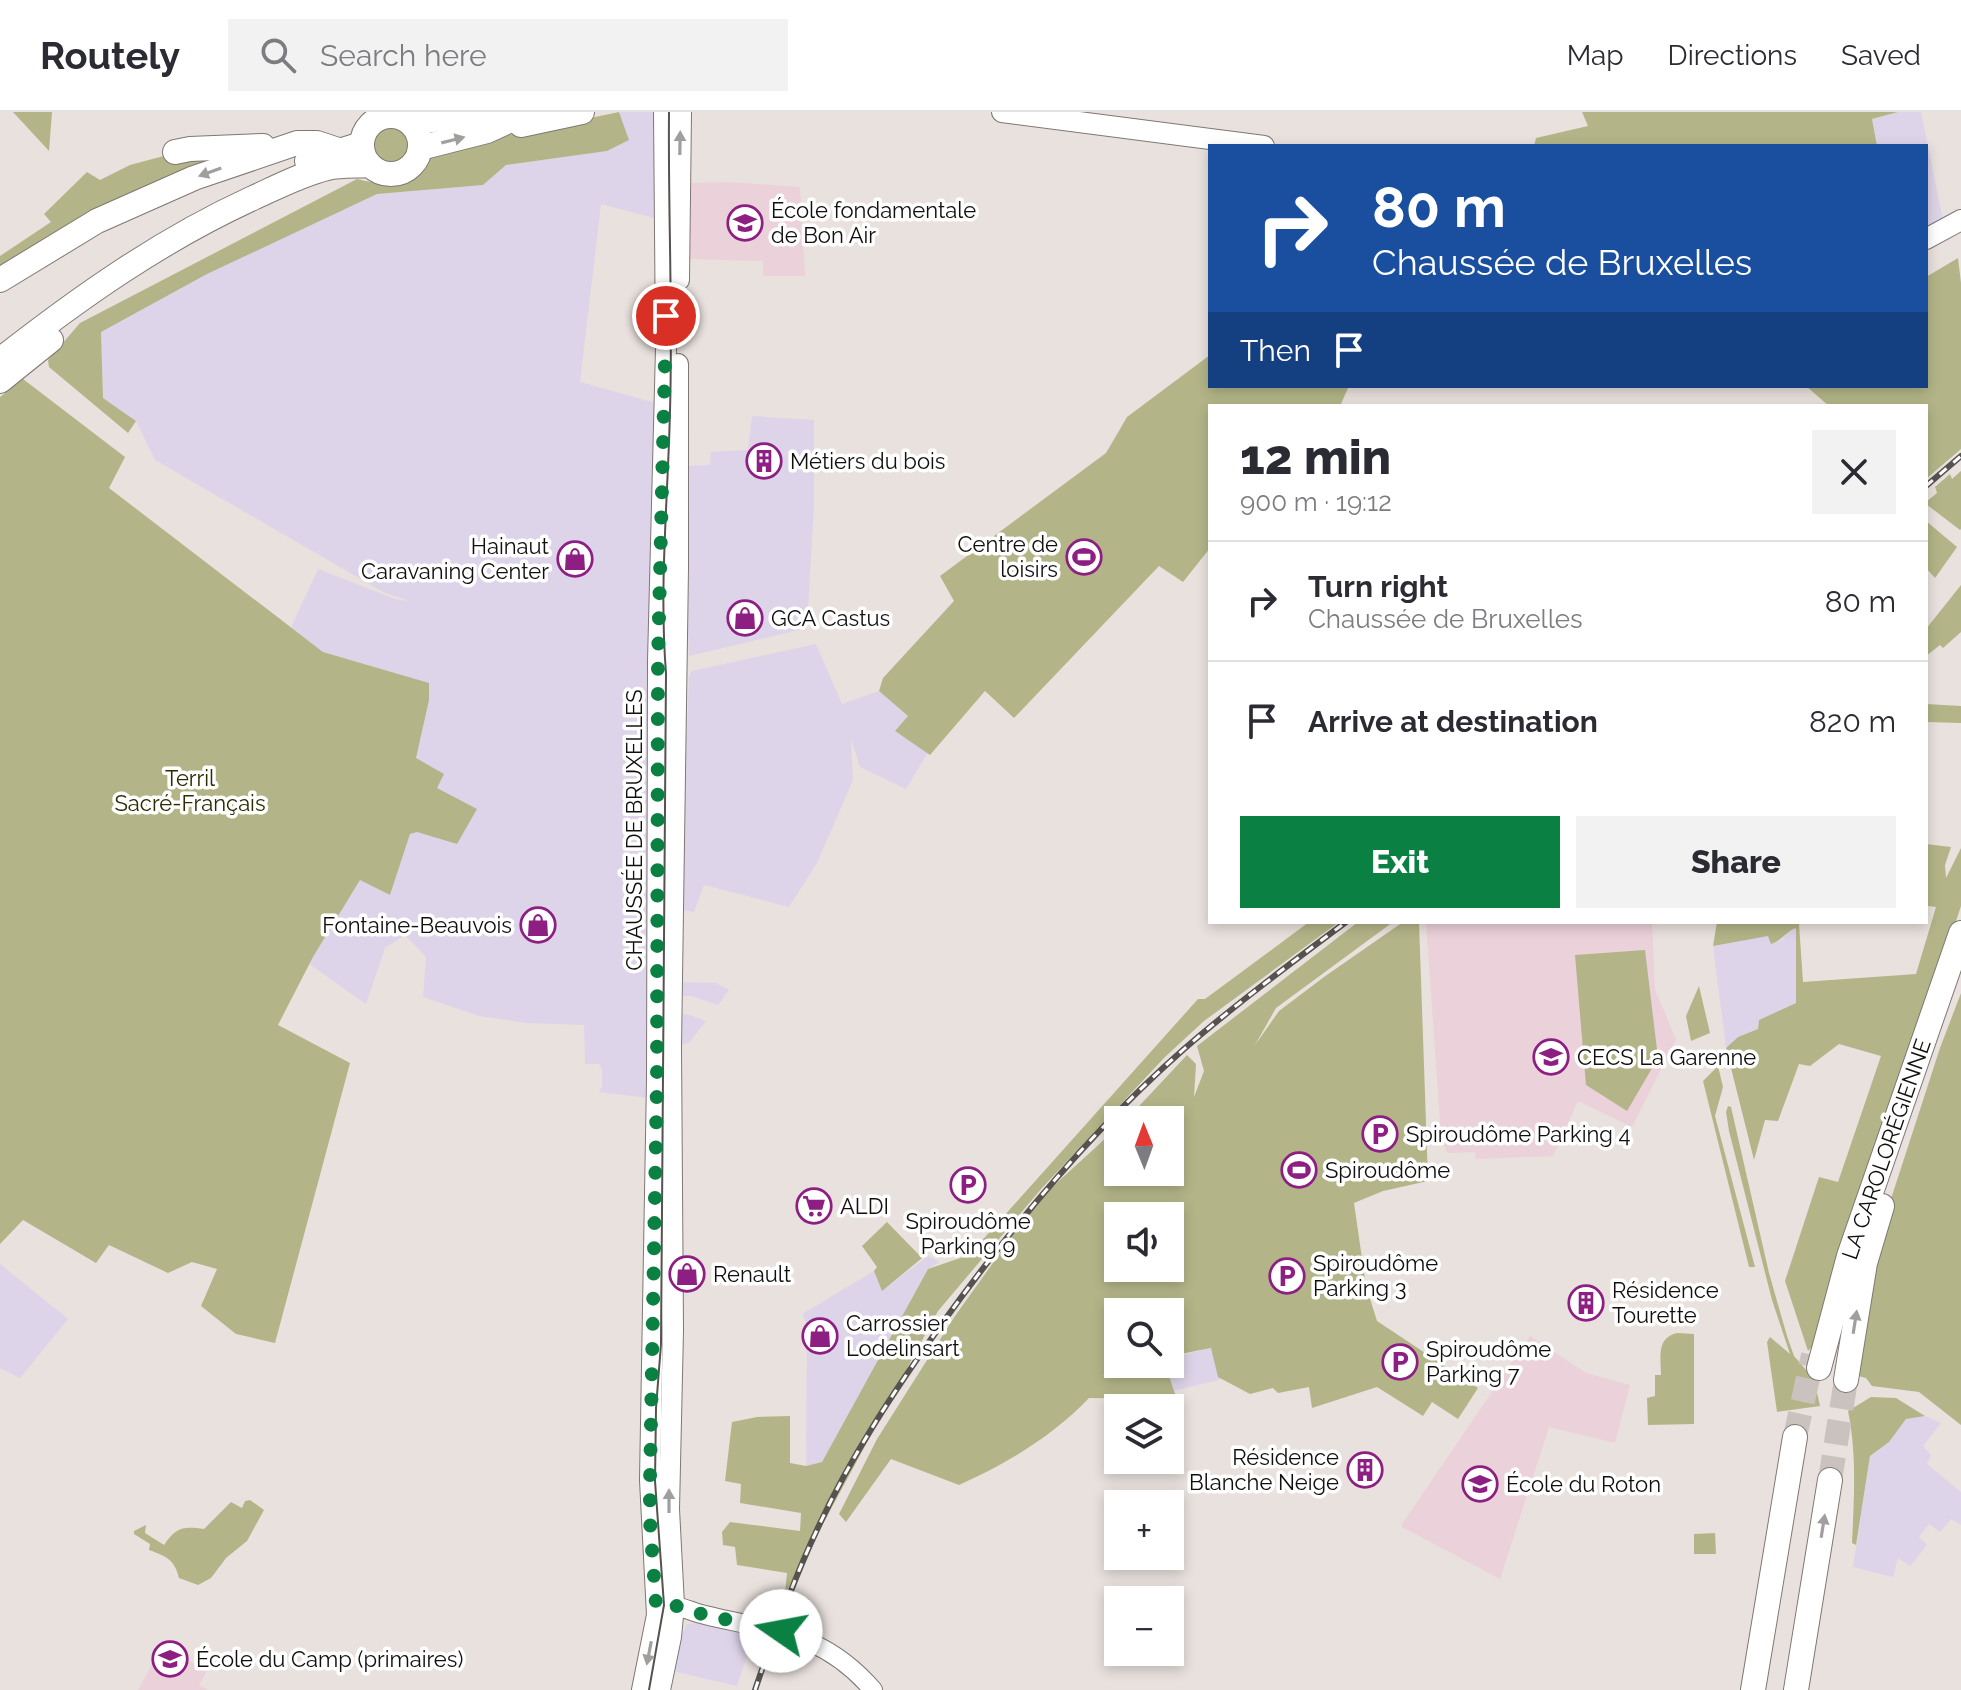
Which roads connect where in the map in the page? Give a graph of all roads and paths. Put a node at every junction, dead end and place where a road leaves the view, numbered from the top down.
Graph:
1 (582, 112) edge
2 (664, 112) edge
3 (681, 112) edge
4 (1002, 112) edge
5 (529, 114) edge
6 (485, 119) edge
7 (411, 123) junction
8 (1249, 144) edge
9 (420, 148) junction
10 (175, 152) dead end
11 (243, 153) junction
12 (354, 157) junction
13 (1961, 220) edge
14 (1961, 239) edge
15 (1928, 240) edge
16 (1928, 241) edge
17 (0, 280) edge
18 (0, 343) edge
19 (0, 360) edge
20 (0, 381) edge
21 (1961, 933) edge
22 (1961, 977) edge
23 (1816, 1362) tunnel mouth
24 (1846, 1380) tunnel mouth
25 (1830, 1480) tunnel mouth
26 (1815, 1572) junction
27 (665, 1605) junction
28 (705, 1615) junction
29 (671, 1637) junction
30 (642, 1690) edge
31 (660, 1690) edge
32 (873, 1690) edge
33 (1753, 1690) edge
34 (1767, 1690) edge
35 (1796, 1690) edge
36 (1808, 1690) edge

1 - 6 highway
2 - 27 main road, CHAUSSÉE DE BRUXELLES
27 -> 3 main road, CHAUSSÉE DE BRUXELLES
4 - 8 main road
5 - 6 highway
6 - 7 highway
9 -> 6 highway
7 - 9 highway
7 - 12 highway
9 - 12 highway
10 - 11 highway
11 - 12 highway
11 -> 17 highway
12 - 18 highway
12 - 19 highway
12 - 20 highway
13 - 15 main road
14 - 16 main road
21 - 23 highway, LA CAROLORÉGIENNE
24 -> 22 highway, LA CAROLORÉGIENNE
26 -> 25 highway
26 - 35 highway
26 - 36 highway
27 - 28 main road
27 - 29 main road, CHAUSSÉE DE BRUXELLES
27 -> 30 main road, CHAUSSÉE DE BRUXELLES
28 - 29 main road
28 - 32 main road
29 - 31 main road, CHAUSSÉE DE BRUXELLES
33 - 34 highway

